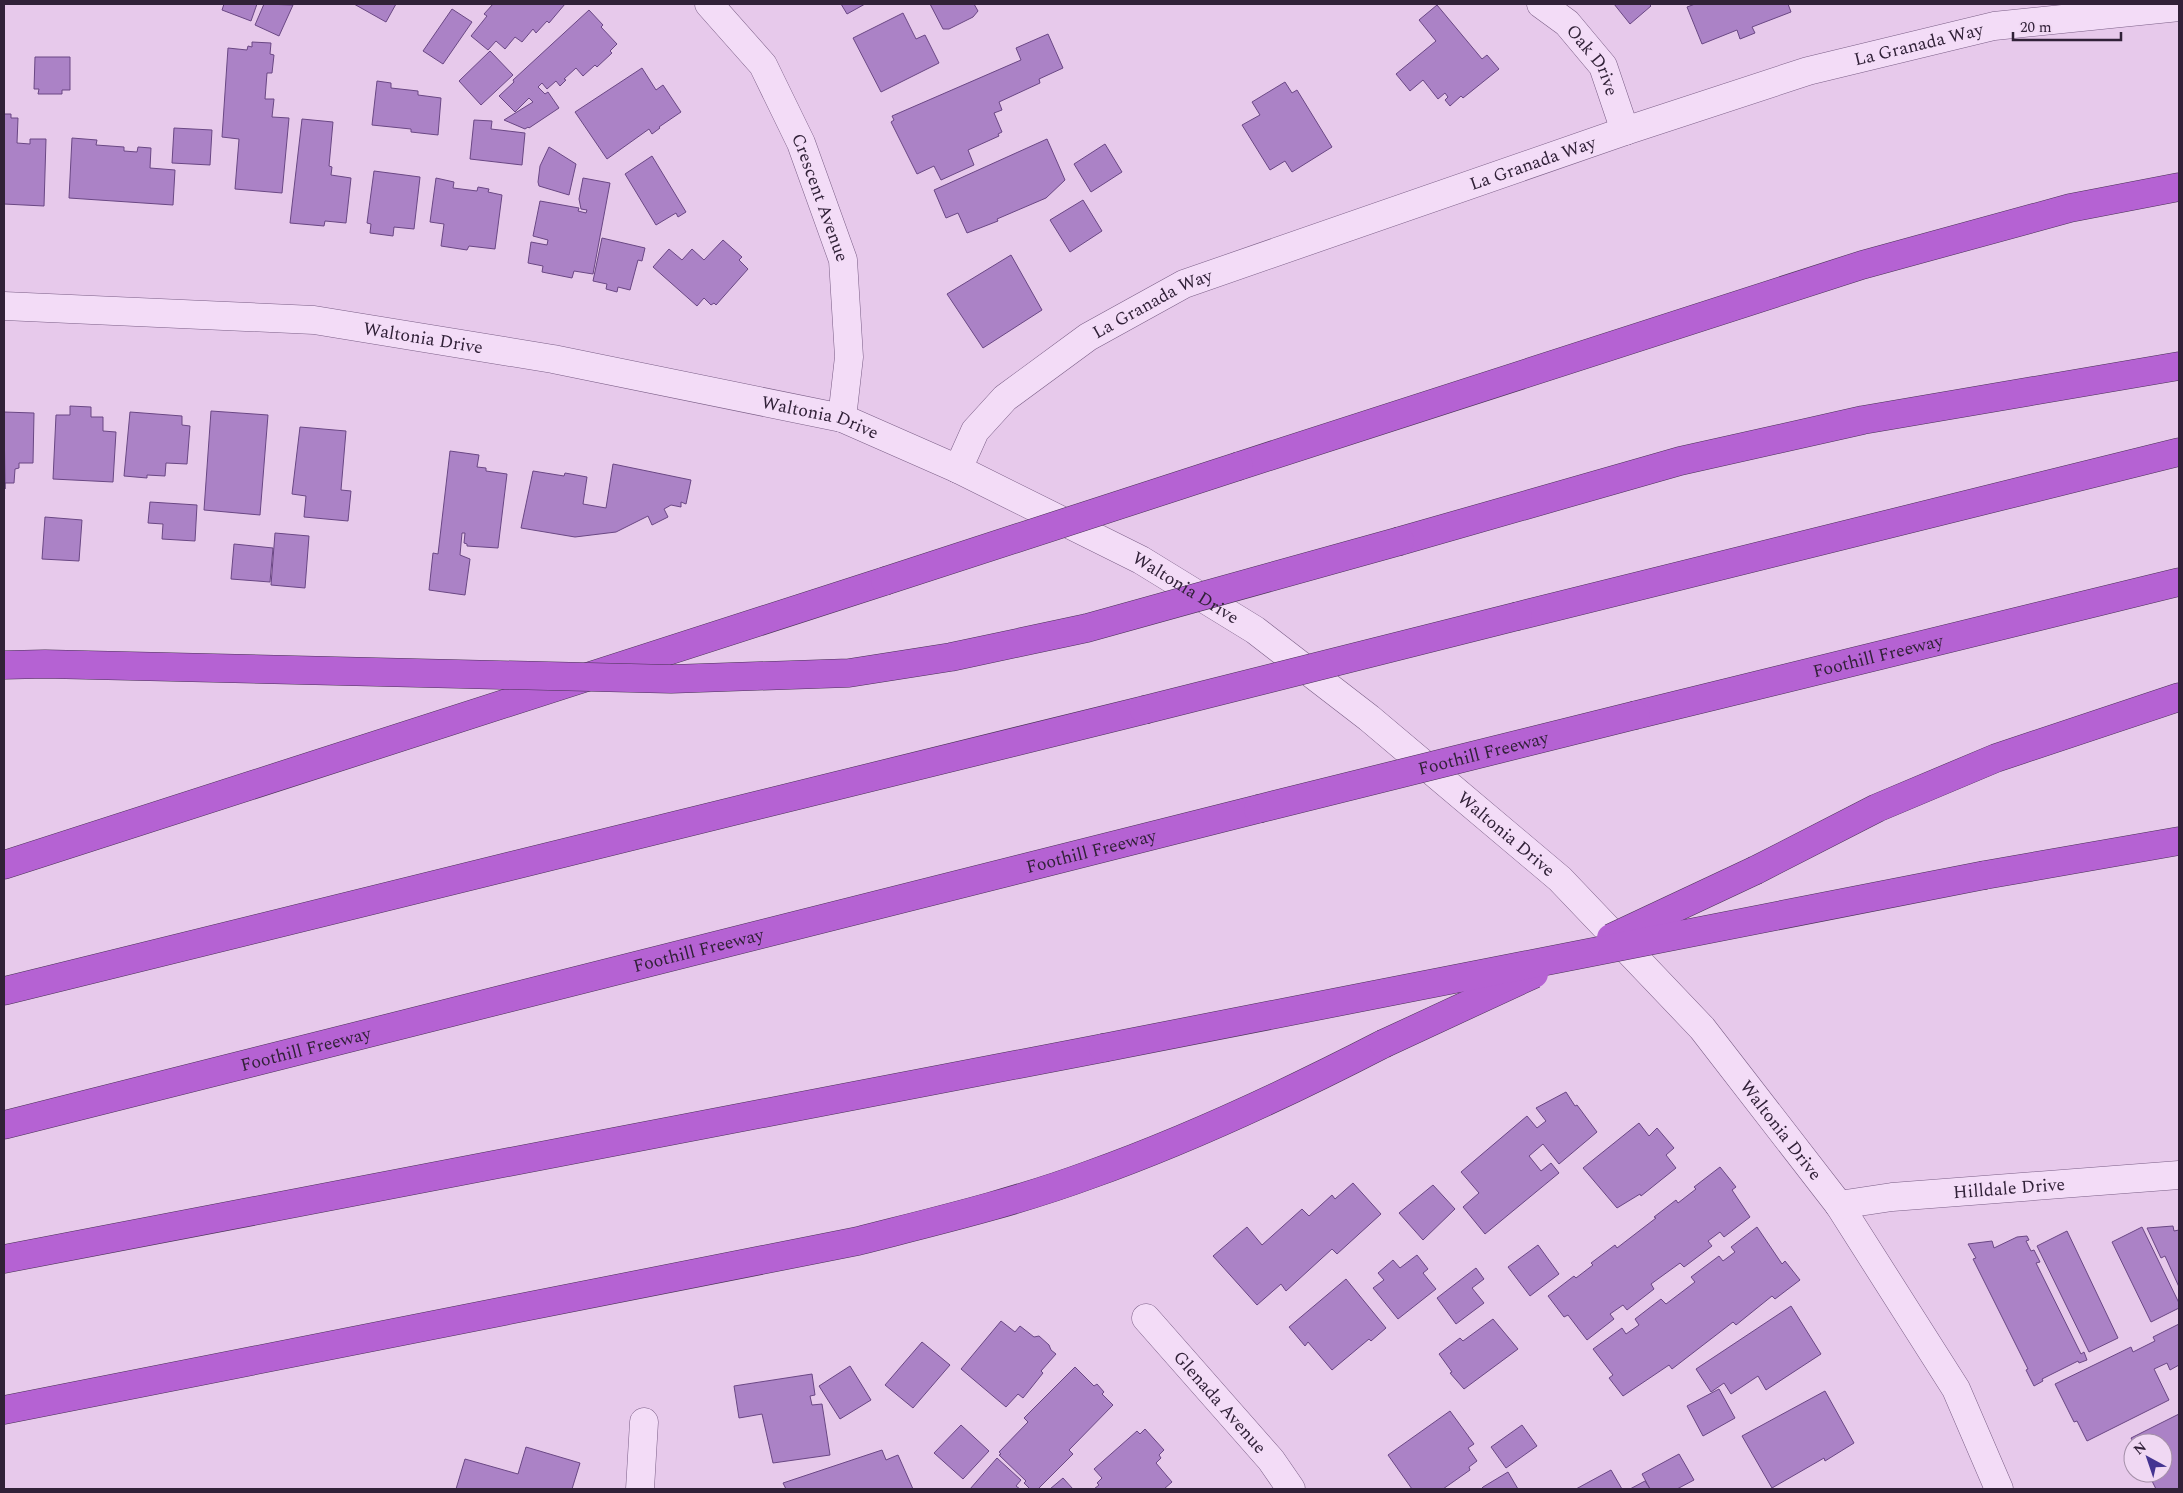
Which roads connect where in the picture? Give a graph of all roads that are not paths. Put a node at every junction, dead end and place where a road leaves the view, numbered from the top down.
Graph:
1 (709, 4) edge
2 (1541, 4) edge
3 (2179, 6) edge
4 (2053, 12) edge
5 (1625, 131) junction
6 (2179, 187) edge
7 (4, 306) edge
8 (2179, 366) edge
9 (842, 418) junction
10 (2179, 452) edge
11 (958, 469) junction
12 (2179, 582) edge
13 (4, 665) edge
14 (2179, 697) edge
15 (2179, 841) edge
16 (4, 865) edge
17 (4, 991) edge
18 (4, 1125) edge
19 (2179, 1175) edge
20 (1839, 1204) junction
21 (4, 1259) edge
22 (1146, 1318) dead end
23 (4, 1410) edge
24 (644, 1422) dead end
25 (640, 1489) edge
26 (1291, 1489) edge
27 (1999, 1489) edge

1 - 9 street, Crescent Avenue
2 - 5 street, Oak Drive
3 - 4 street, La Granada Way
4 - 5 street, La Granada Way
5 - 11 street, La Granada Way
6 - 16 highway, bridge
7 - 9 street, Waltonia Drive
8 - 13 highway, bridge
9 - 11 street, Waltonia Drive
10 - 17 highway, bridge
11 - 20 street, Waltonia Drive
12 - 18 highway, Foothill Freeway, bridge
14 - 23 highway, bridge
15 - 21 highway, bridge
19 - 20 street, Hilldale Drive
20 - 27 street, Waltonia Drive
22 - 26 street, Glenada Avenue
24 - 25 street

